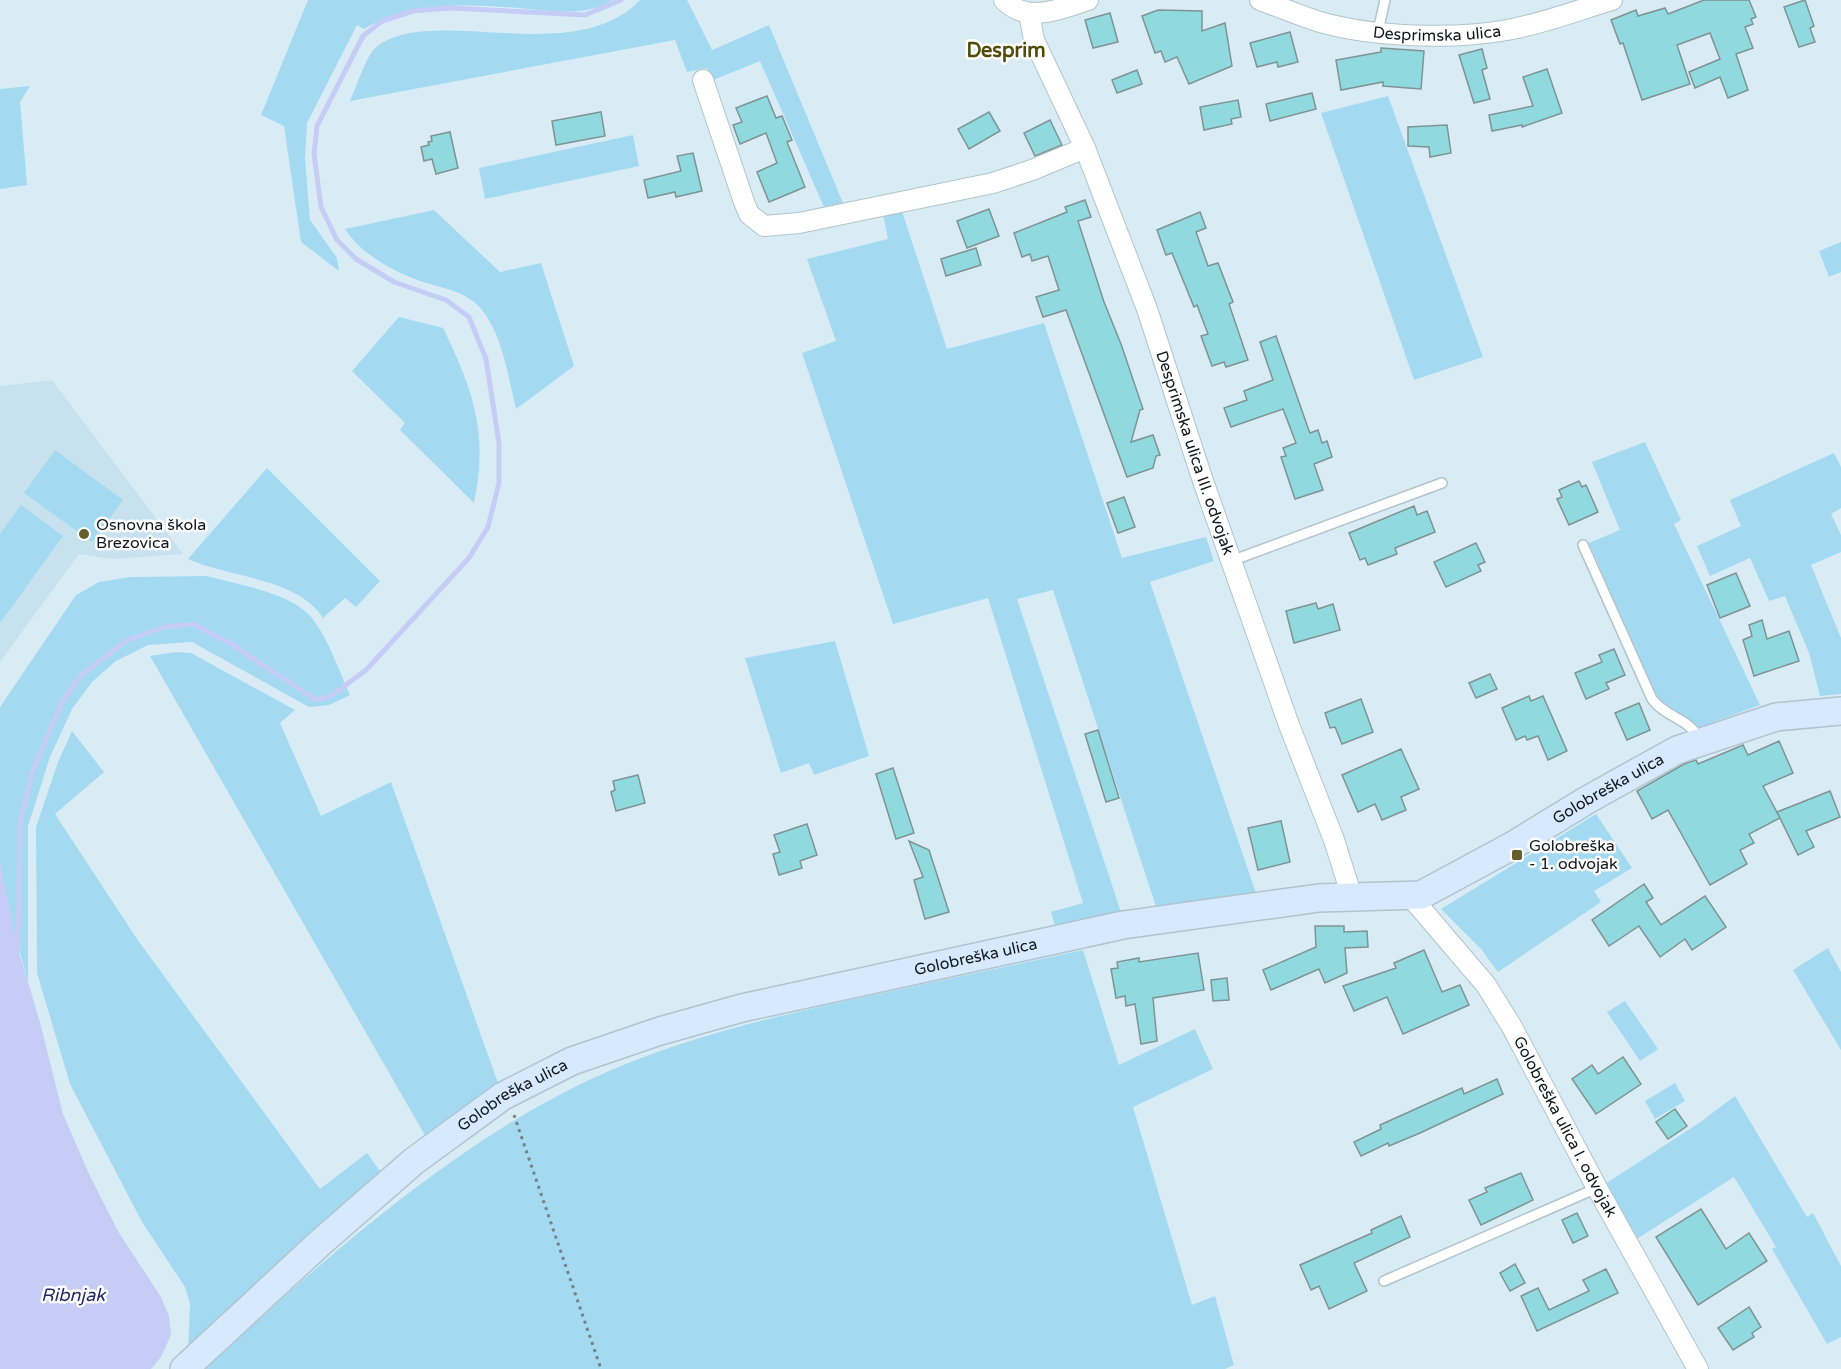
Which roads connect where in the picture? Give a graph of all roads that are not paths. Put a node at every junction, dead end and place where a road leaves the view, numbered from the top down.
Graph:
1 (1004, 0) edge
2 (1088, 0) edge
3 (1260, 0) edge
4 (1385, 0) edge
5 (1612, 0) edge
6 (1029, 13) junction
7 (1378, 31) junction
8 (703, 80) dead end
9 (1085, 148) junction
10 (1442, 483) dead end
11 (1583, 545) dead end
12 (1231, 561) junction
13 (1841, 711) edge
14 (1700, 740) junction
15 (1352, 897) junction
16 (1411, 897) junction
17 (1597, 1188) junction
18 (1384, 1281) dead end
19 (184, 1369) edge
20 (1698, 1369) edge

1 - 6 street
2 - 6 street
3 - 7 street, Desprimska ulica
4 - 7 lane
5 - 7 street, Desprimska ulica
6 - 9 street, Desprimska ulica III. odvojak
8 - 9 street
9 - 12 street, Desprimska ulica III. odvojak
10 - 12 lane
11 - 14 lane
12 - 15 street, Desprimska ulica III. odvojak
13 - 14 street, Golobreška ulica
14 - 16 street, Golobreška ulica
15 - 16 street, Golobreška ulica
15 - 19 street, Golobreška ulica
16 - 17 street, Golobreška ulica I. odvojak
17 - 18 lane
17 - 20 street, Golobreška ulica I. odvojak

